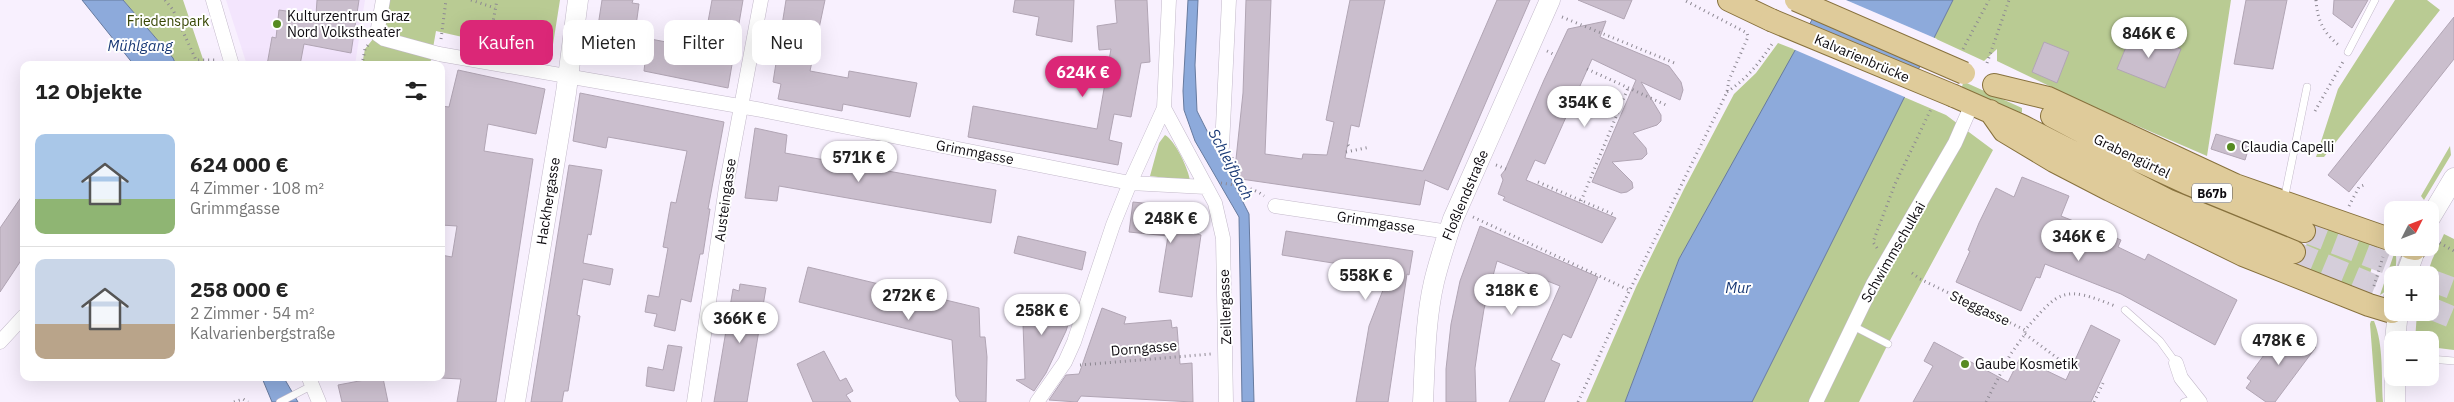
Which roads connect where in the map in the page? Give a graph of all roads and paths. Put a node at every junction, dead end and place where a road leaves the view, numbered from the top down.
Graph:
1 (165, 0) edge
2 (213, 0) edge
3 (382, 0) edge
4 (446, 0) edge
5 (471, 0) edge
6 (497, 0) edge
7 (578, 0) edge
8 (761, 0) edge
9 (1169, 0) edge
10 (1229, 0) edge
11 (1684, 0) edge
12 (1729, 0) edge
13 (1796, 0) edge
14 (1988, 0) edge
15 (2009, 0) edge
16 (2316, 0) edge
17 (2375, 0) edge
18 (1548, 5) edge
19 (495, 8) junction
20 (493, 20) edge
21 (1772, 30) junction
22 (377, 34) junction
23 (441, 35) dead end
24 (1963, 49) dead end
25 (1544, 50) dead end
26 (2348, 52) junction
27 (1555, 55) dead end
28 (200, 61) edge
29 (231, 61) edge
30 (363, 61) edge
31 (1987, 63) dead end
32 (1677, 64) dead end
33 (1587, 69) dead end
34 (1964, 73) joint
35 (568, 75) junction
36 (1994, 85) junction
37 (2307, 87) dead end
38 (1628, 88) junction
39 (1726, 92) junction
40 (1972, 104) junction
41 (1666, 105) dead end
42 (742, 106) junction
43 (1164, 108) junction
44 (1930, 108) dead end
45 (2299, 129) junction
46 (1348, 145) dead end
47 (1222, 147) joint
48 (1370, 147) dead end
49 (1351, 149) junction
50 (1346, 152) dead end
51 (1496, 164) dead end
52 (1506, 169) dead end
53 (2454, 178) edge
54 (1538, 182) dead end
55 (1130, 183) junction
56 (1220, 183) dead end
57 (2364, 185) dead end
58 (1206, 186) junction
59 (1238, 186) junction
60 (1581, 201) junction
61 (2284, 202) junction
62 (2439, 203) edge
63 (1275, 206) joint
64 (2349, 206) dead end
65 (1457, 210) junction
66 (1615, 215) dead end
67 (2304, 230) tunnel mouth
68 (1448, 232) junction
69 (1873, 242) dead end
70 (2384, 245) edge
71 (2439, 248) edge
72 (2454, 251) edge
73 (2294, 252) tunnel mouth
74 (2385, 256) edge
75 (1912, 273) dead end
76 (1630, 290) junction
77 (2372, 294) dead end
78 (2384, 309) edge
79 (2125, 310) joint
80 (20, 320) edge
81 (1852, 326) junction
82 (2025, 330) junction
83 (2025, 334) junction
84 (0, 342) edge
85 (1888, 344) dead end
86 (1226, 354) junction
87 (2060, 360) dead end
88 (2439, 360) edge
89 (2454, 361) edge
90 (1065, 362) junction
91 (2176, 363) joint
92 (2104, 381) dead end
93 (310, 382) edge
94 (2395, 386) edge
95 (2193, 401) edge
96 (234, 402) edge
97 (248, 402) edge
98 (280, 402) edge
99 (319, 402) edge
100 (515, 402) edge
101 (694, 402) edge
102 (1038, 402) edge
103 (1226, 402) edge
104 (1423, 402) edge
105 (1578, 402) edge
106 (1816, 402) edge
107 (1986, 402) edge
108 (2094, 402) edge
109 (2396, 402) edge

1 - 28 path
2 - 29 street
3 - 22 street
4 - 23 path
5 - 19 path
6 - 19 path
7 - 35 main road, Hackhergasse
8 - 42 street, Austeingasse
9 - 43 street
10 - 47 street
11 - 39 path
12 - 21 main road, B67b
13 - 34 main road, Kalvarienbrücke / B67b, bridge
14 - 24 path
15 - 31 path
16 - 26 path
17 - 26 lane
18 - 32 path
18 - 65 main road, Floßlendstraße
19 - 20 path
21 - 39 path
21 - 40 main road, Kalvarienbrücke / B67b, bridge
22 - 30 path
22 - 35 street, Grimmgasse
25 - 27 path
26 - 45 path
33 - 38 path
34 - 36 main road, Grabengürtel / B67b
35 - 42 street, Grimmgasse
35 - 100 main road, Hackhergasse
36 - 61 main road
36 - 67 main road, Grabengürtel / B67b
37 - 45 lane
38 - 41 path
38 - 60 path
39 - 76 path
40 - 73 main road, Grabengürtel / B67b
40 - 78 main road
40 - 81 street, Schwimmschulkai
42 - 55 street, Grimmgasse
42 - 101 street, Austeingasse
43 - 55 street
43 - 58 street, Zeillergasse
44 - 69 path, Schwimmschulkai
45 - 61 lane
46 - 49 path
47 - 59 path
48 - 49 path
49 - 50 path
51 - 52 path
53 - 62 main road
54 - 60 path
55 - 58 street, Grimmgasse
55 - 90 street
56 - 59 path
57 - 64 path
58 - 86 street, Zeillergasse
59 - 63 path
60 - 66 path
61 - 70 main road
63 - 68 street, Grimmgasse
65 - 68 main road, Floßlendstraße
65 - 76 path
68 - 104 main road, Floßlendstraße
71 - 72 path
74 - 77 path
75 - 82 path, Steggasse
76 - 105 path
79 - 82 path, Steggasse
79 - 91 lane
80 - 84 street
81 - 85 lane
81 - 106 street, Schwimmschulkai
82 - 83 path
83 - 87 path
83 - 107 path
86 - 90 path, Dorngasse
86 - 103 street, Zeillergasse
88 - 89 lane
90 - 102 street
91 - 95 street
92 - 108 path
93 - 98 lane
93 - 99 street
94 - 109 main road
96 - 97 path

